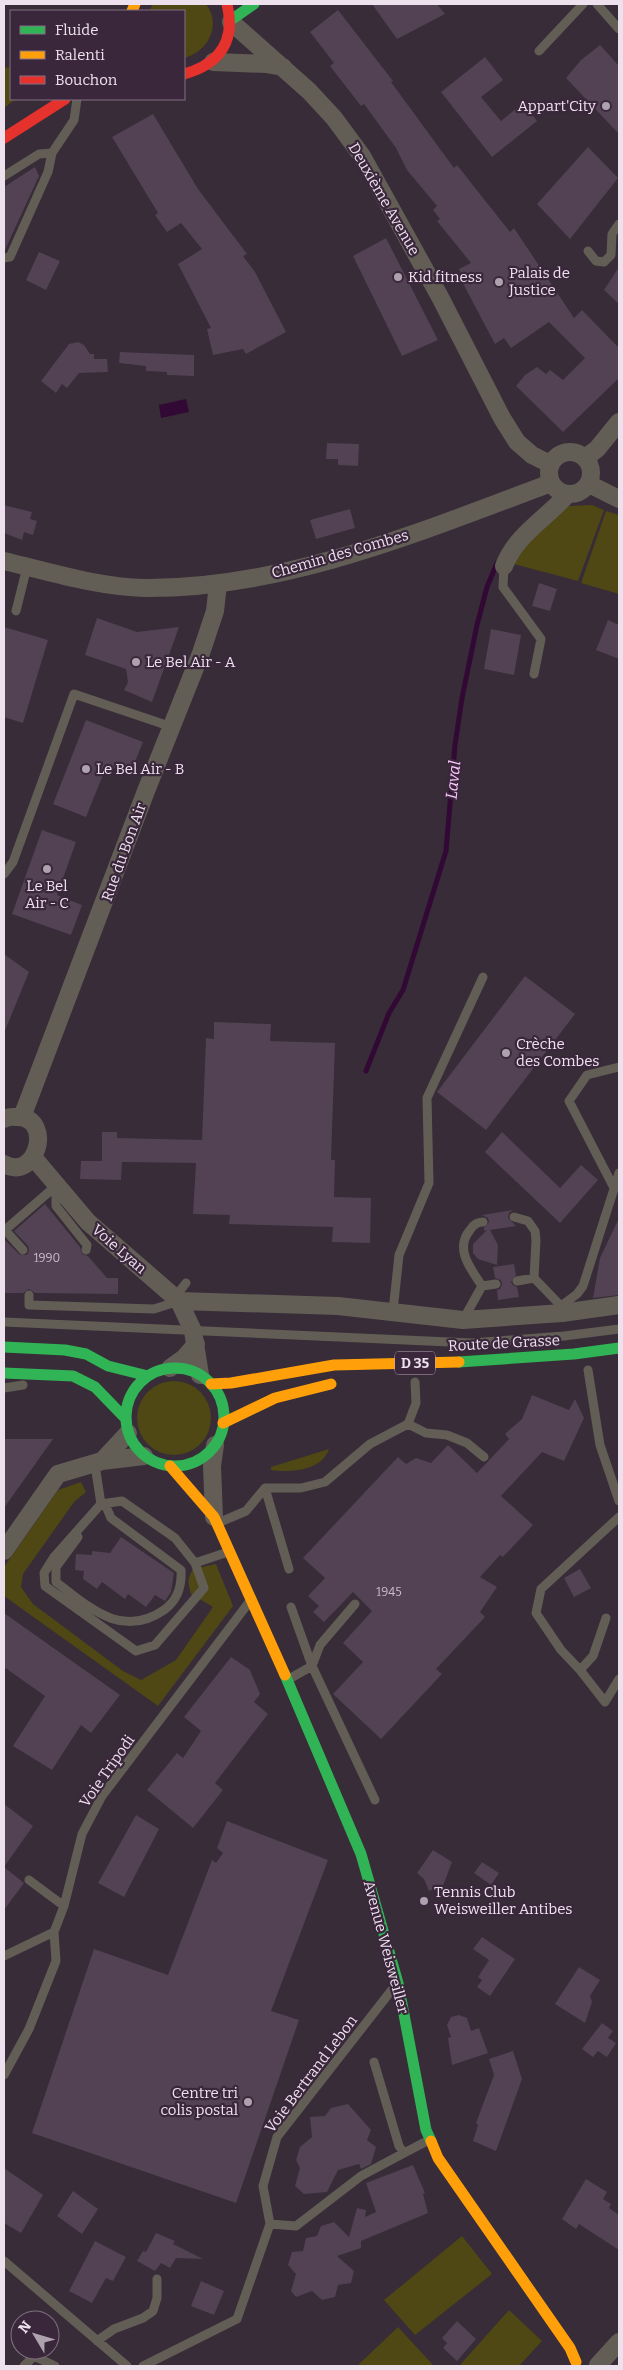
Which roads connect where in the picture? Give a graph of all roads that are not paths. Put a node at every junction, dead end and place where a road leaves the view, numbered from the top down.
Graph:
1 (227, 4) edge
2 (254, 4) edge
3 (583, 4) edge
4 (597, 4) edge
5 (231, 21) junction
6 (619, 29) edge
7 (539, 51) dead end
8 (213, 62) junction
9 (284, 68) junction
10 (185, 74) edge
11 (43, 100) edge
12 (63, 100) edge
13 (77, 100) edge
14 (4, 126) edge
15 (4, 138) edge
16 (52, 154) junction
17 (4, 176) edge
18 (619, 224) edge
19 (588, 251) dead end
20 (4, 258) edge
21 (619, 422) edge
22 (585, 458) junction
23 (550, 464) junction
24 (551, 483) junction
25 (589, 484) junction
26 (566, 495) junction
27 (619, 499) edge
28 (4, 561) edge
29 (504, 566) joint
30 (27, 567) junction
31 (218, 584) junction
32 (16, 610) dead end
33 (534, 674) dead end
34 (172, 727) junction
35 (4, 874) edge
36 (483, 977) dead end
37 (619, 1067) edge
38 (22, 1118) junction
39 (4, 1119) edge
40 (33, 1158) junction
41 (4, 1164) edge
42 (619, 1172) edge
43 (57, 1185) junction
44 (613, 1186) junction
45 (514, 1217) dead end
46 (483, 1222) dead end
47 (22, 1250) dead end
48 (86, 1250) dead end
49 (534, 1278) junction
50 (516, 1281) dead end
51 (186, 1284) dead end
52 (496, 1284) dead end
53 (482, 1286) junction
54 (29, 1296) dead end
55 (177, 1299) junction
56 (619, 1305) edge
57 (562, 1310) junction
58 (393, 1312) junction
59 (464, 1320) junction
60 (4, 1322) edge
61 (619, 1329) edge
62 (194, 1337) junction
63 (4, 1348) edge
64 (619, 1348) edge
65 (170, 1368) junction
66 (604, 1368) dead end
67 (583, 1371) joint
68 (4, 1373) edge
69 (55, 1374) junction
70 (148, 1376) junction
71 (205, 1379) junction
72 (415, 1381) dead end
73 (346, 1382) dead end
74 (4, 1388) edge
75 (223, 1423) junction
76 (408, 1424) junction
77 (126, 1425) junction
78 (215, 1445) junction
79 (144, 1456) junction
80 (484, 1457) dead end
81 (99, 1463) junction
82 (170, 1466) junction
83 (265, 1488) junction
84 (619, 1501) edge
85 (103, 1504) junction
86 (619, 1518) edge
87 (88, 1519) junction
88 (216, 1520) junction
89 (4, 1551) edge
90 (231, 1551) junction
91 (195, 1563) junction
92 (289, 1569) dead end
93 (252, 1599) junction
94 (355, 1604) dead end
95 (291, 1607) dead end
96 (606, 1618) dead end
97 (312, 1666) junction
98 (580, 1670) junction
99 (619, 1679) edge
100 (287, 1680) junction
101 (375, 1800) dead end
102 (28, 1880) dead end
103 (64, 1906) junction
104 (54, 1932) junction
105 (4, 1956) edge
106 (398, 1983) junction
107 (374, 2062) dead end
108 (4, 2075) edge
109 (430, 2140) junction
110 (404, 2153) junction
111 (270, 2224) junction
112 (4, 2261) edge
113 (157, 2279) dead end
114 (97, 2341) junction
115 (619, 2342) edge
116 (574, 2364) edge
117 (24, 2366) edge
118 (55, 2366) edge
119 (127, 2366) edge
120 (143, 2366) edge
121 (598, 2366) edge

1 - 5 street
2 - 5 street
3 - 7 lane
4 - 6 lane
5 - 8 street
5 - 9 street, Deuxième Avenue
8 - 9 street
8 - 10 street
9 - 23 street, Deuxième Avenue
11 - 14 street
12 - 15 street
13 - 16 lane
16 - 17 lane
16 - 20 lane
18 - 19 lane
21 - 22 street
22 - 23 street
22 - 25 street
23 - 24 street
24 - 26 street
24 - 31 street, Chemin des Combes
25 - 26 street
25 - 27 street
26 - 29 street
28 - 30 street, Chemin des Combes
29 - 33 lane
30 - 31 street, Chemin des Combes
30 - 32 lane
31 - 34 street, Rue du Bon Air
34 - 35 lane
34 - 38 street, Rue du Bon Air
36 - 58 lane
37 - 44 lane
38 - 39 street
38 - 40 street
40 - 41 street
40 - 43 street, Voie Lyan
42 - 44 lane
43 - 47 lane
43 - 48 lane
43 - 55 street, Voie Lyan
44 - 57 lane
45 - 49 lane
46 - 53 lane
49 - 50 lane
49 - 57 lane
51 - 55 lane
52 - 53 lane
53 - 59 lane
54 - 55 lane
55 - 58 street
55 - 62 street, Voie Lyan
56 - 57 street
57 - 59 street
58 - 59 street
60 - 62 lane
61 - 62 lane
62 - 65 street
62 - 71 street, Voie Lyan
63 - 70 street
64 - 71 street, Route de Grasse / D 35
65 - 70 street
65 - 71 street
66 - 67 street
67 - 84 lane
68 - 69 street
69 - 74 lane
69 - 77 street
70 - 77 street
71 - 75 street
72 - 76 lane
73 - 75 street
75 - 78 street
76 - 80 lane
76 - 83 lane
77 - 79 street
77 - 81 street
78 - 82 street
78 - 88 street, Avenue Weisweiller
79 - 81 street
79 - 82 street
81 - 85 lane
81 - 89 street
82 - 88 street, Avenue Weisweiller
83 - 88 lane
83 - 92 lane
85 - 87 lane
85 - 87 lane
85 - 91 lane
86 - 98 lane
87 - 91 lane
88 - 90 street, Avenue Weisweiller
90 - 91 lane
90 - 93 street, Avenue Weisweiller
93 - 100 street, Avenue Weisweiller
93 - 103 lane, Voie Tripodi
94 - 97 lane
95 - 97 lane
96 - 98 lane
97 - 100 lane
97 - 101 lane
98 - 99 lane
100 - 106 street, Avenue Weisweiller
102 - 103 lane
103 - 104 lane, Voie Tripodi
104 - 105 lane
104 - 108 lane
106 - 109 street, Avenue Weisweiller
106 - 111 lane, Voie Bertrand Lebon
107 - 110 lane
109 - 110 lane
109 - 116 street, Avenue Weisweiller
110 - 111 lane
111 - 120 lane, Voie Bertrand Lebon
112 - 114 lane
113 - 114 lane
114 - 119 lane
115 - 121 street
116 - 121 street
117 - 118 lane

